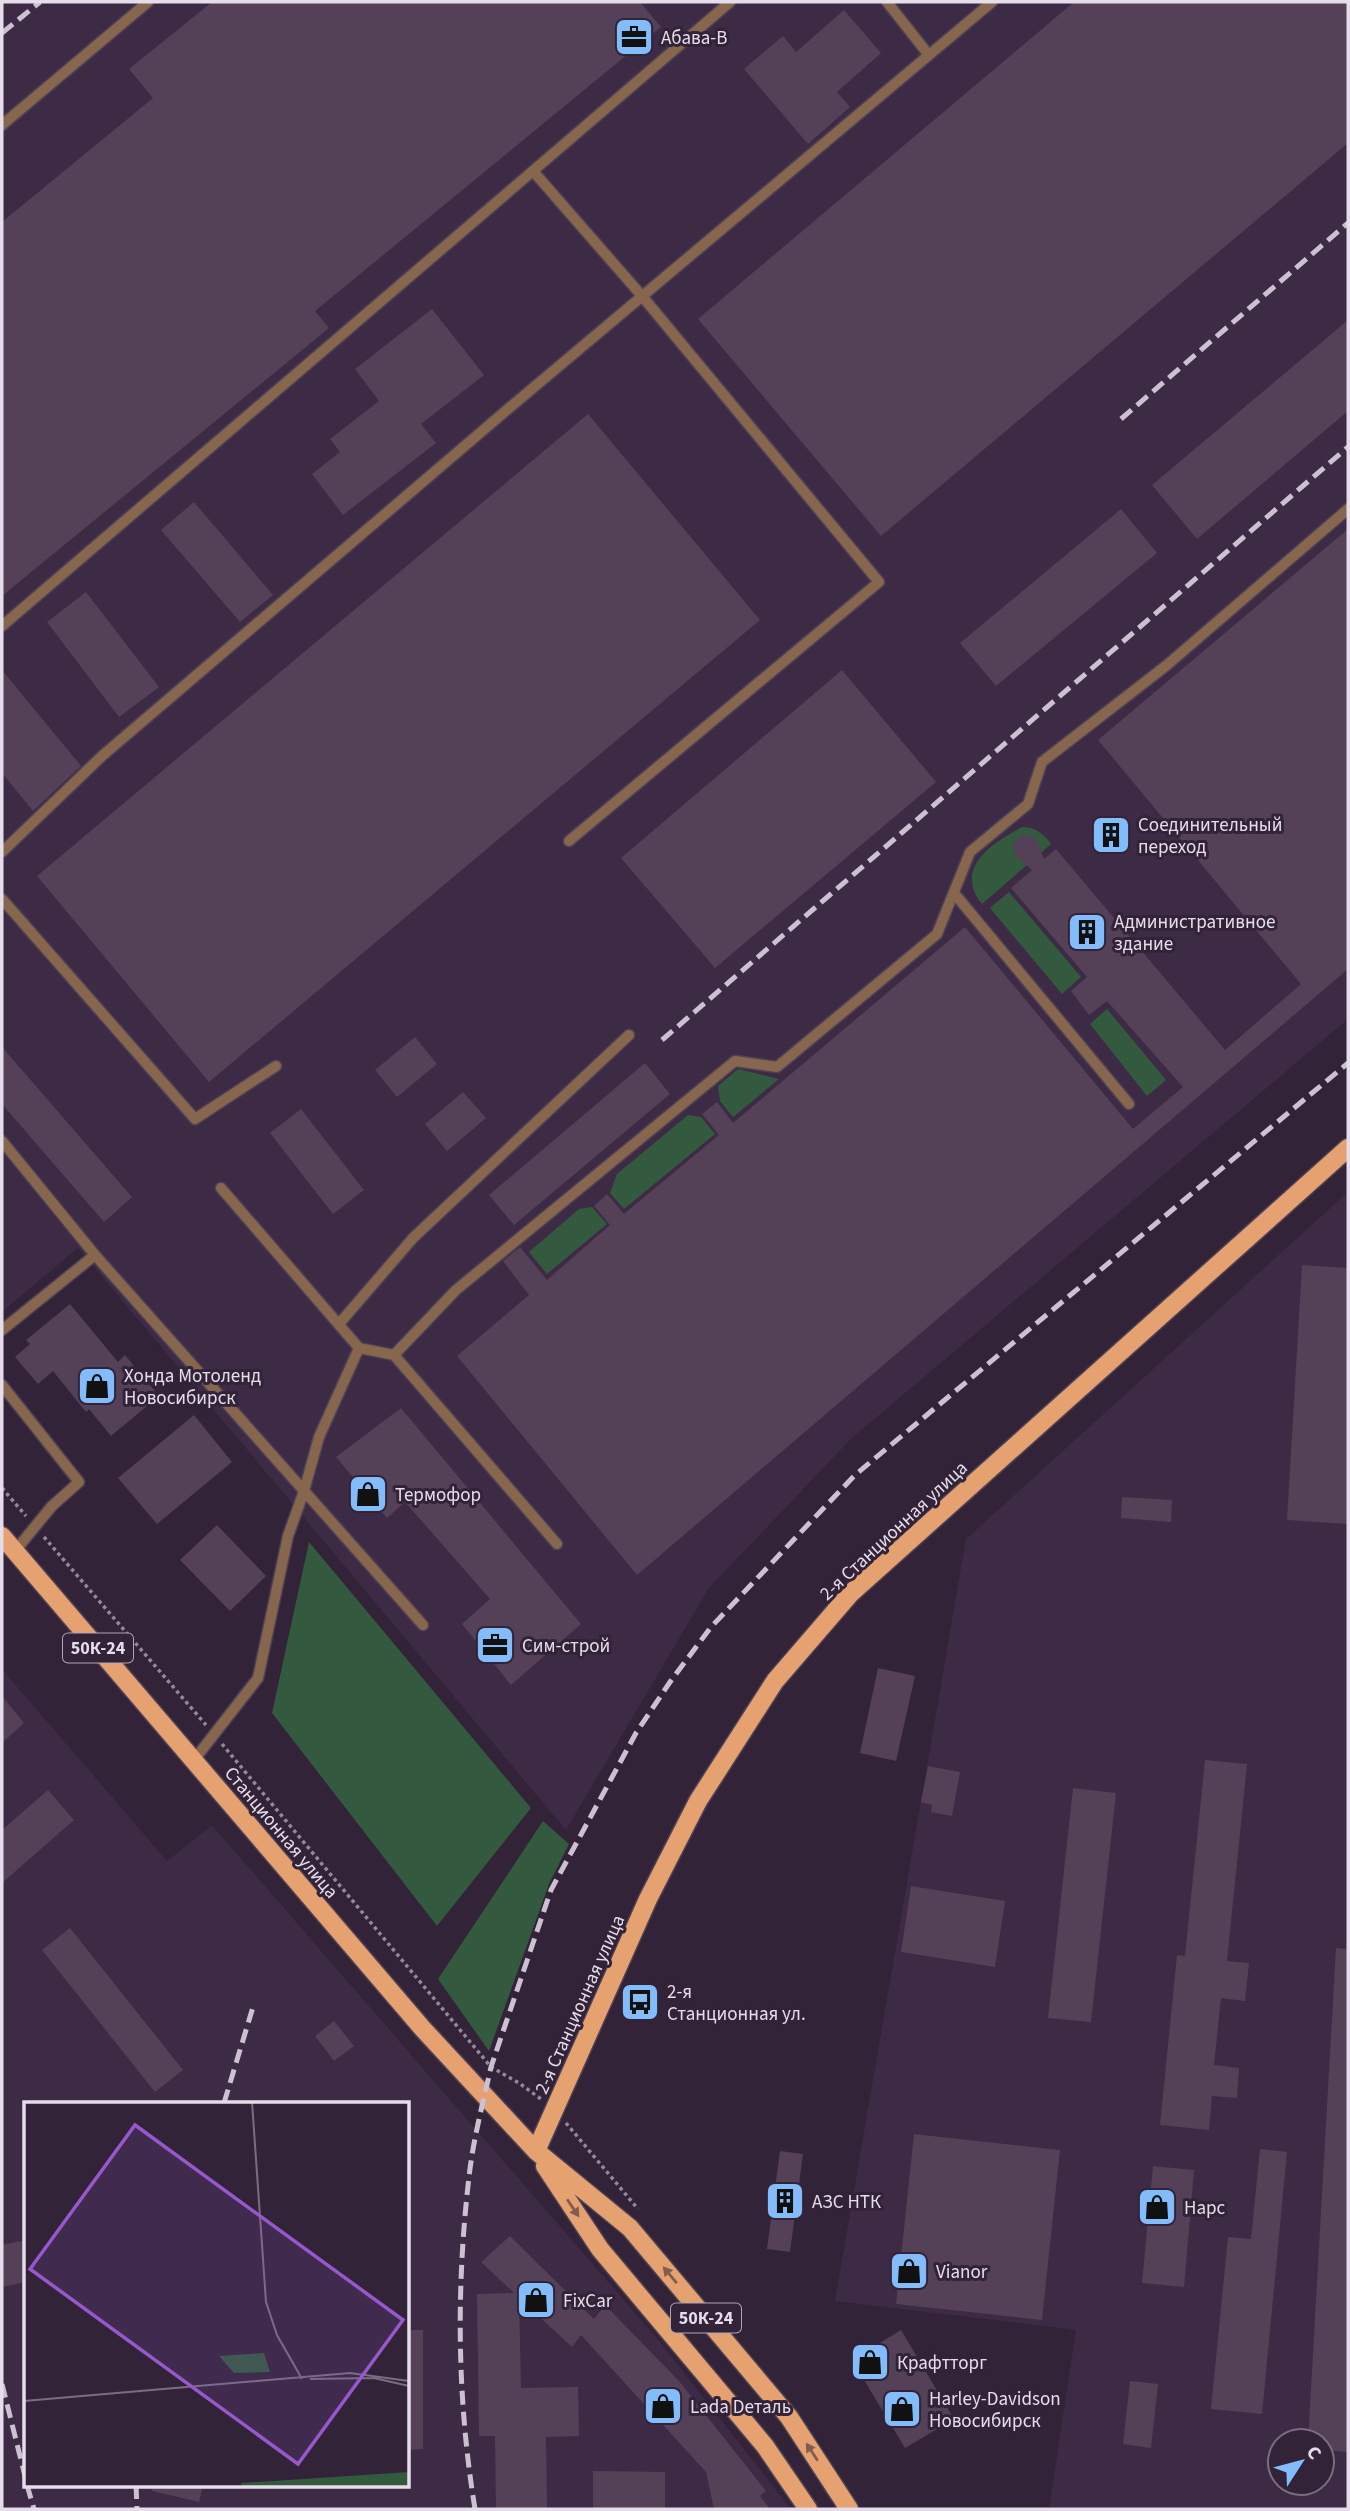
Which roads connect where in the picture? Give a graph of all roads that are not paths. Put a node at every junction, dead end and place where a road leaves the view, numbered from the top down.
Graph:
1 (148, 2) edge
2 (730, 2) edge
3 (887, 2) edge
4 (992, 2) edge
5 (928, 54) junction
6 (2, 125) edge
7 (533, 171) junction
8 (642, 296) junction
9 (1348, 509) edge
10 (2, 626) edge
11 (569, 841) dead end
12 (2, 852) edge
13 (954, 893) junction
14 (2, 899) edge
15 (629, 1035) dead end
16 (276, 1066) dead end
17 (1129, 1104) dead end
18 (2, 1141) edge
19 (1348, 1148) edge
20 (221, 1188) dead end
21 (95, 1255) junction
22 (339, 1324) junction
23 (2, 1330) edge
24 (359, 1348) junction
25 (394, 1355) junction
26 (2, 1385) edge
27 (304, 1491) junction
28 (2, 1536) edge
29 (558, 1544) dead end
30 (15, 1551) junction
31 (424, 1625) dead end
32 (194, 1760) junction
33 (536, 2151) junction
34 (808, 2509) edge
35 (849, 2509) edge

1 - 6 lane
2 - 7 lane
3 - 5 lane
4 - 5 lane
5 - 8 lane
7 - 8 lane
7 - 10 lane
8 - 11 lane
8 - 12 lane
9 - 13 lane
13 - 17 lane
13 - 25 lane
14 - 16 lane
15 - 22 lane
18 - 21 lane
19 - 33 main road, 2-я Станционная улица
20 - 22 lane
21 - 23 lane
21 - 27 lane
22 - 24 lane
24 - 25 lane
24 - 27 lane
25 - 29 lane
26 - 30 lane
27 - 31 lane
27 - 32 lane
28 - 30 main road, Станционная улица / 50К-24
30 - 32 main road, Станционная улица / 50К-24
32 - 33 main road, Станционная улица / 50К-24
33 -> 34 main road, Станционная улица / 50К-24
35 -> 33 main road, Станционная улица / 50К-24

